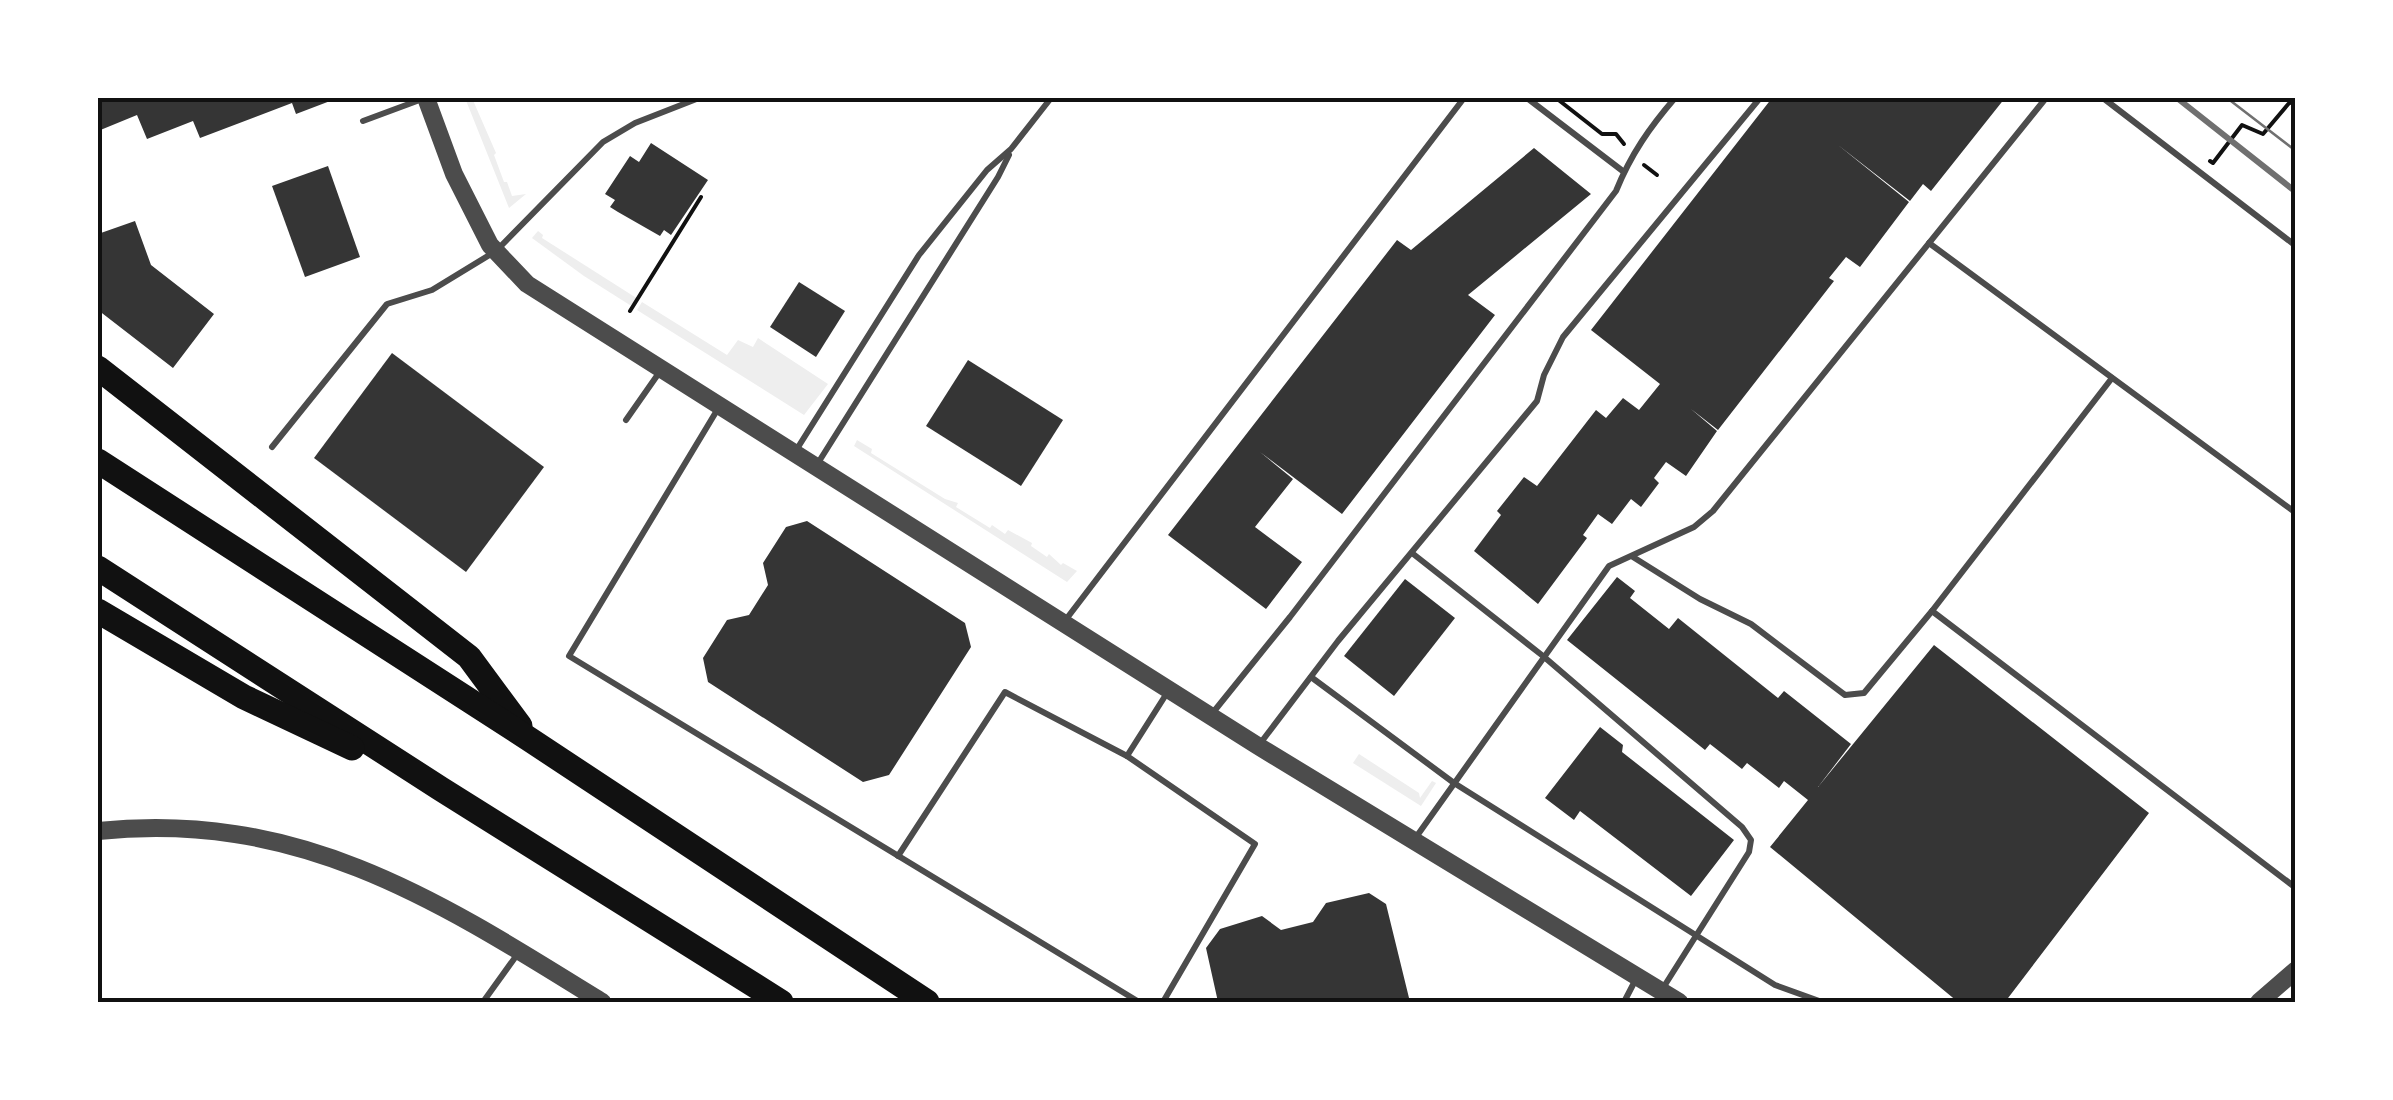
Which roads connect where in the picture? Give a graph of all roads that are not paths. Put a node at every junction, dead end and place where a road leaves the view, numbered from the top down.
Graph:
1 (426, 98) edge
2 (699, 98) edge
3 (1051, 98) edge
4 (1464, 98) edge
5 (1527, 98) edge
6 (1675, 98) edge
7 (1760, 98) edge
8 (2046, 98) edge
9 (2103, 98) edge
10 (363, 121) dead end
11 (1012, 149) junction
12 (1624, 172) junction
13 (1929, 243) junction
14 (2296, 246) edge
15 (496, 251) junction
16 (98, 368) edge
17 (661, 369) junction
18 (2112, 378) junction
19 (720, 406) junction
20 (626, 420) dead end
21 (272, 447) dead end
22 (794, 453) junction
23 (98, 460) edge
24 (815, 466) junction
25 (2296, 513) edge
26 (1412, 552) junction
27 (1632, 557) junction
28 (98, 568) edge
29 (98, 610) edge
30 (1932, 612) junction
31 (1063, 623) junction
32 (1543, 656) junction
33 (1311, 677) junction
34 (1169, 690) junction
35 (1210, 716) junction
36 (529, 738) junction
37 (1258, 746) junction
38 (1127, 756) junction
39 (1454, 783) junction
40 (441, 789) junction
41 (98, 831) edge
42 (1413, 842) junction
43 (898, 856) junction
44 (2296, 888) edge
45 (1696, 936) junction
46 (520, 951) junction
47 (2296, 970) edge
48 (1637, 977) junction
49 (1661, 992) junction
50 (483, 1002) edge
51 (602, 1002) edge
52 (782, 1002) edge
53 (927, 1002) edge
54 (1140, 1002) edge
55 (1163, 1002) edge
56 (1624, 1002) edge
57 (1680, 1002) edge
58 (1822, 1002) edge
59 (2259, 1002) edge

1 - 10 lane
1 - 15 street
2 - 15 lane
3 - 11 lane
4 - 31 lane
5 - 12 lane
6 - 12 lane
7 - 26 lane
8 - 13 lane
9 - 14 lane
11 - 22 lane
11 - 24 lane
12 - 35 lane
13 - 18 lane
13 - 27 lane
15 - 17 street
15 - 21 lane
16 - 36 highway
17 - 19 street
17 - 20 lane
18 - 25 lane
18 - 30 lane
19 - 22 street
19 - 43 lane
22 - 24 street
23 - 36 highway
24 - 31 street
26 - 32 lane
26 - 33 lane
27 - 30 lane
27 - 32 lane
28 - 40 highway
29 - 40 highway
30 - 44 lane
31 - 34 street
32 - 39 lane
32 - 45 lane
33 - 37 lane
33 - 39 lane
34 - 35 street
34 - 38 lane
35 - 37 street
36 - 53 highway
37 - 42 street
38 - 43 lane
38 - 55 lane
39 - 42 lane
39 - 45 lane
40 - 52 highway
41 - 46 street
42 - 48 street
43 - 54 lane
45 - 49 lane
45 - 58 lane
46 - 50 lane
46 - 51 street
47 - 59 street
48 - 49 street
48 - 56 lane
49 - 57 street

